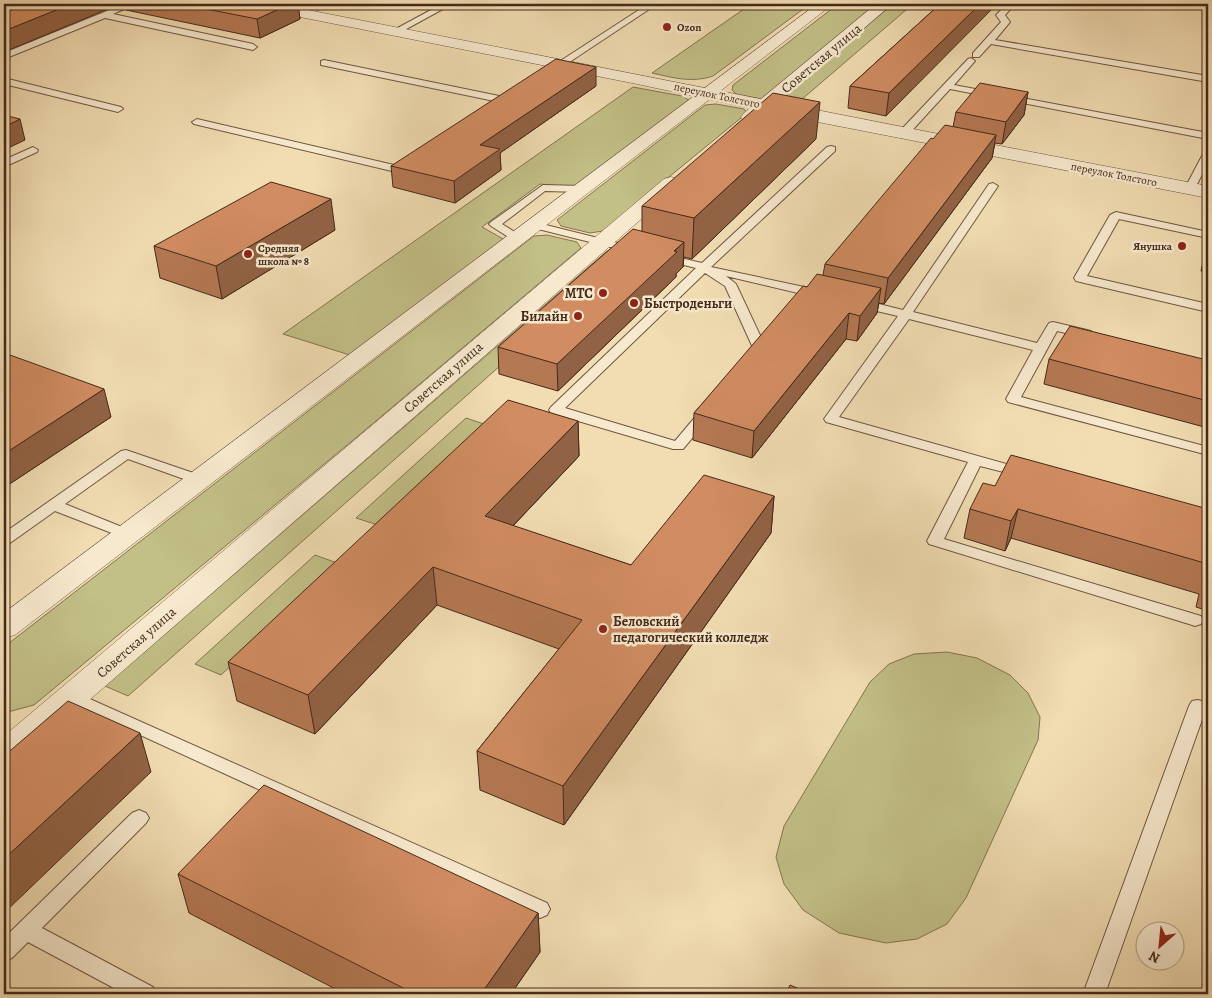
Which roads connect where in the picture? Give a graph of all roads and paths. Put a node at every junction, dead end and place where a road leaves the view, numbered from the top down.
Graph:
1 (131, 4) edge
2 (448, 4) edge
3 (654, 4) edge
4 (826, 4) edge
5 (886, 4) edge
6 (1011, 4) edge
7 (265, 5) edge
8 (105, 15) junction
9 (396, 31) junction
10 (988, 42) junction
11 (253, 47) dead end
12 (4, 56) edge
13 (324, 63) dead end
14 (561, 64) junction
15 (545, 74) edge
16 (1208, 79) edge
17 (4, 81) edge
18 (947, 86) junction
19 (707, 93) junction
20 (766, 105) junction
21 (118, 109) dead end
22 (488, 111) edge
23 (197, 122) dead end
24 (735, 130) edge
25 (903, 134) junction
26 (1208, 136) edge
27 (831, 149) dead end
28 (33, 150) dead end
29 (421, 153) edge
30 (1208, 154) edge
31 (4, 164) edge
32 (690, 167) edge
33 (993, 186) dead end
34 (1190, 188) junction
35 (582, 189) junction
36 (1208, 192) edge
37 (526, 232) junction
38 (1208, 235) edge
39 (600, 242) junction
40 (704, 267) junction
41 (829, 296) edge
42 (848, 301) edge
43 (1208, 308) edge
44 (906, 314) junction
45 (1102, 338) edge
46 (1040, 348) junction
47 (747, 363) edge
48 (716, 401) edge
49 (1208, 451) edge
50 (976, 460) junction
51 (1041, 478) edge
52 (200, 480) junction
53 (53, 505) junction
54 (127, 534) junction
55 (4, 540) edge
56 (1195, 620) dead end
57 (7, 621) edge
58 (72, 697) junction
59 (1208, 709) edge
60 (8, 745) edge
61 (139, 818) dead end
62 (540, 909) dead end
63 (26, 930) junction
64 (4, 952) edge
65 (145, 994) edge
66 (1094, 994) edge

1 - 8 lane
2 - 9 lane
3 - 14 lane
4 - 19 street
5 - 20 street, Советская улица
6 - 10 lane
7 - 9 street, переулок Толстого
8 - 11 lane
8 - 12 lane
9 - 14 street, переулок Толстого
10 - 16 lane
10 - 18 lane
13 - 22 lane
14 - 15 lane
14 - 19 street, переулок Толстого
17 - 21 lane
18 - 25 lane
18 - 26 lane
19 - 20 street, переулок Толстого
19 - 35 street
20 - 24 street, Советская улица
20 - 25 street, переулок Толстого
23 - 29 lane
25 - 34 street, переулок Толстого
27 - 40 lane
28 - 31 lane
30 - 34 lane
32 - 39 street, Советская улица
33 - 44 lane
34 - 36 street, переулок Толстого
35 - 37 street
35 - 37 lane
37 - 39 lane
37 - 52 street
38 - 43 lane
39 - 40 lane
39 - 58 street, Советская улица
40 - 41 lane
40 - 47 lane
40 - 48 lane
42 - 44 lane
44 - 46 lane
44 - 50 lane
45 - 46 lane
46 - 49 lane
50 - 51 lane
50 - 56 lane
52 - 53 lane
52 - 54 street
53 - 54 lane
53 - 55 lane
54 - 57 street
58 - 60 street, Советская улица
58 - 62 lane
59 - 66 lane
61 - 63 lane
63 - 64 lane
63 - 65 lane

